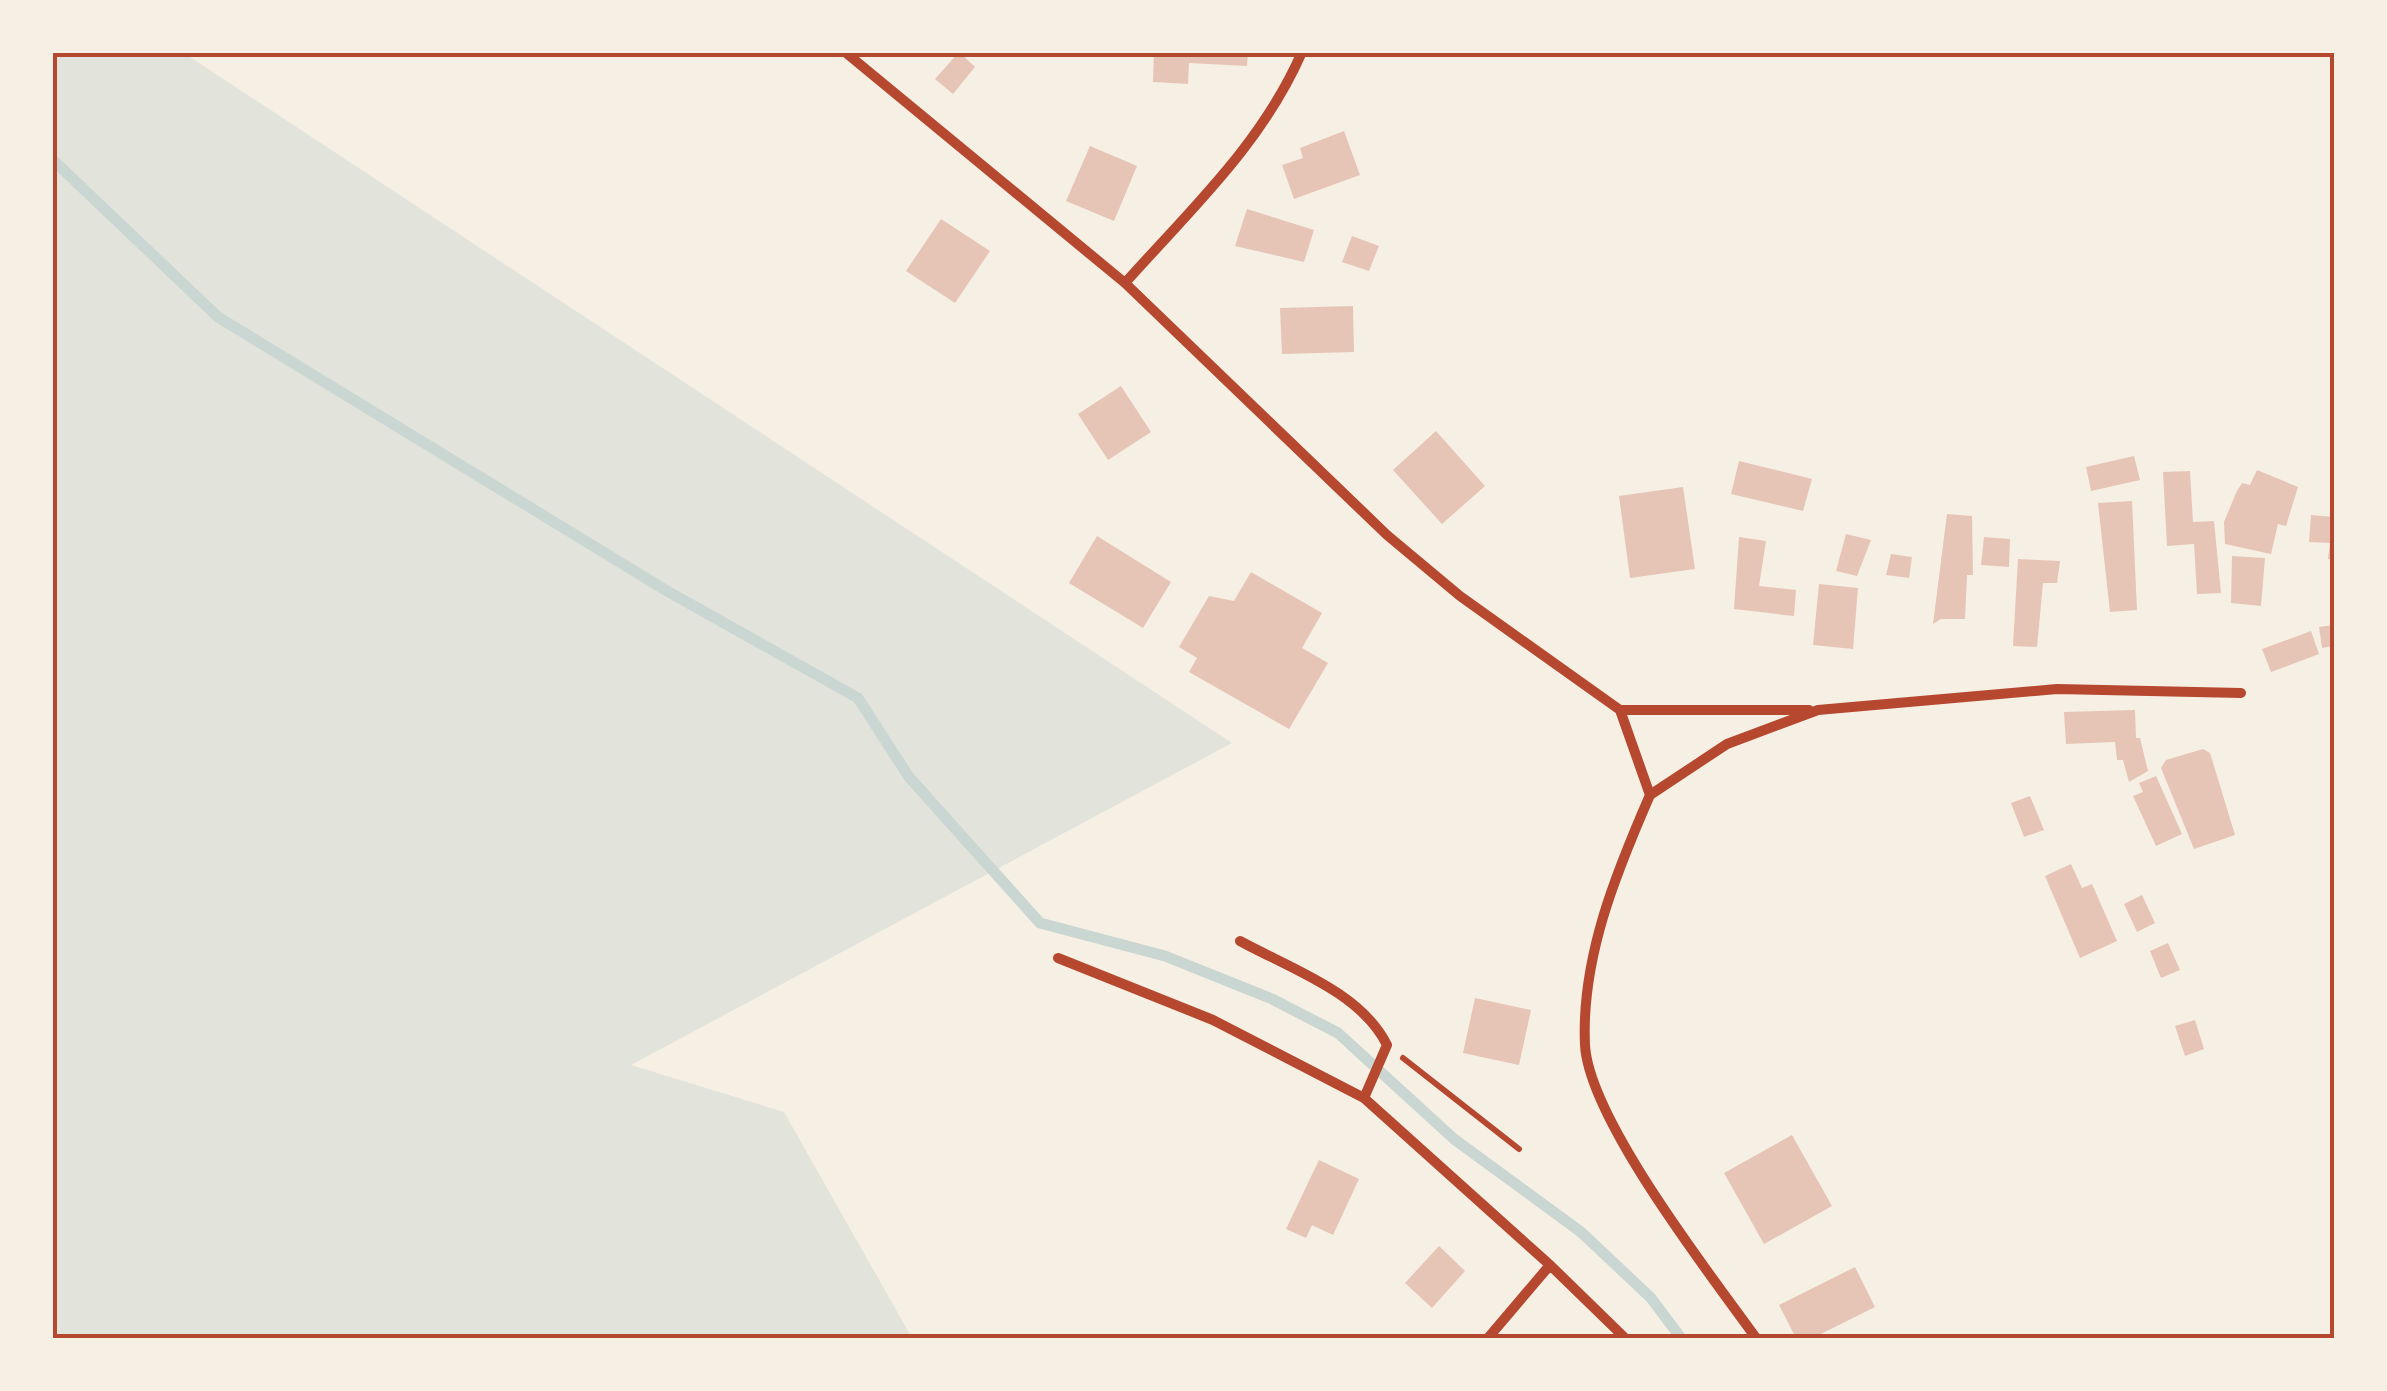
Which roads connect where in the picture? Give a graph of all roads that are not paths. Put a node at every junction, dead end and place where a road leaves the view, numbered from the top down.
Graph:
1 (845, 52) edge
2 (1302, 52) edge
3 (1125, 284) junction
4 (2241, 693) dead end
5 (1620, 710) junction
6 (1818, 710) junction
7 (1650, 796) junction
8 (1240, 941) dead end
9 (1058, 958) dead end
10 (1364, 1098) junction
11 (1550, 1265) junction
12 (1488, 1338) edge
13 (1625, 1338) edge
14 (1756, 1338) edge

1 - 3 street
2 - 3 street
3 - 5 street
4 - 6 street
5 - 6 street
5 - 7 street
6 - 7 street
7 - 14 street
8 - 10 street
9 - 10 street
10 - 11 street
11 - 12 street
11 - 13 street

